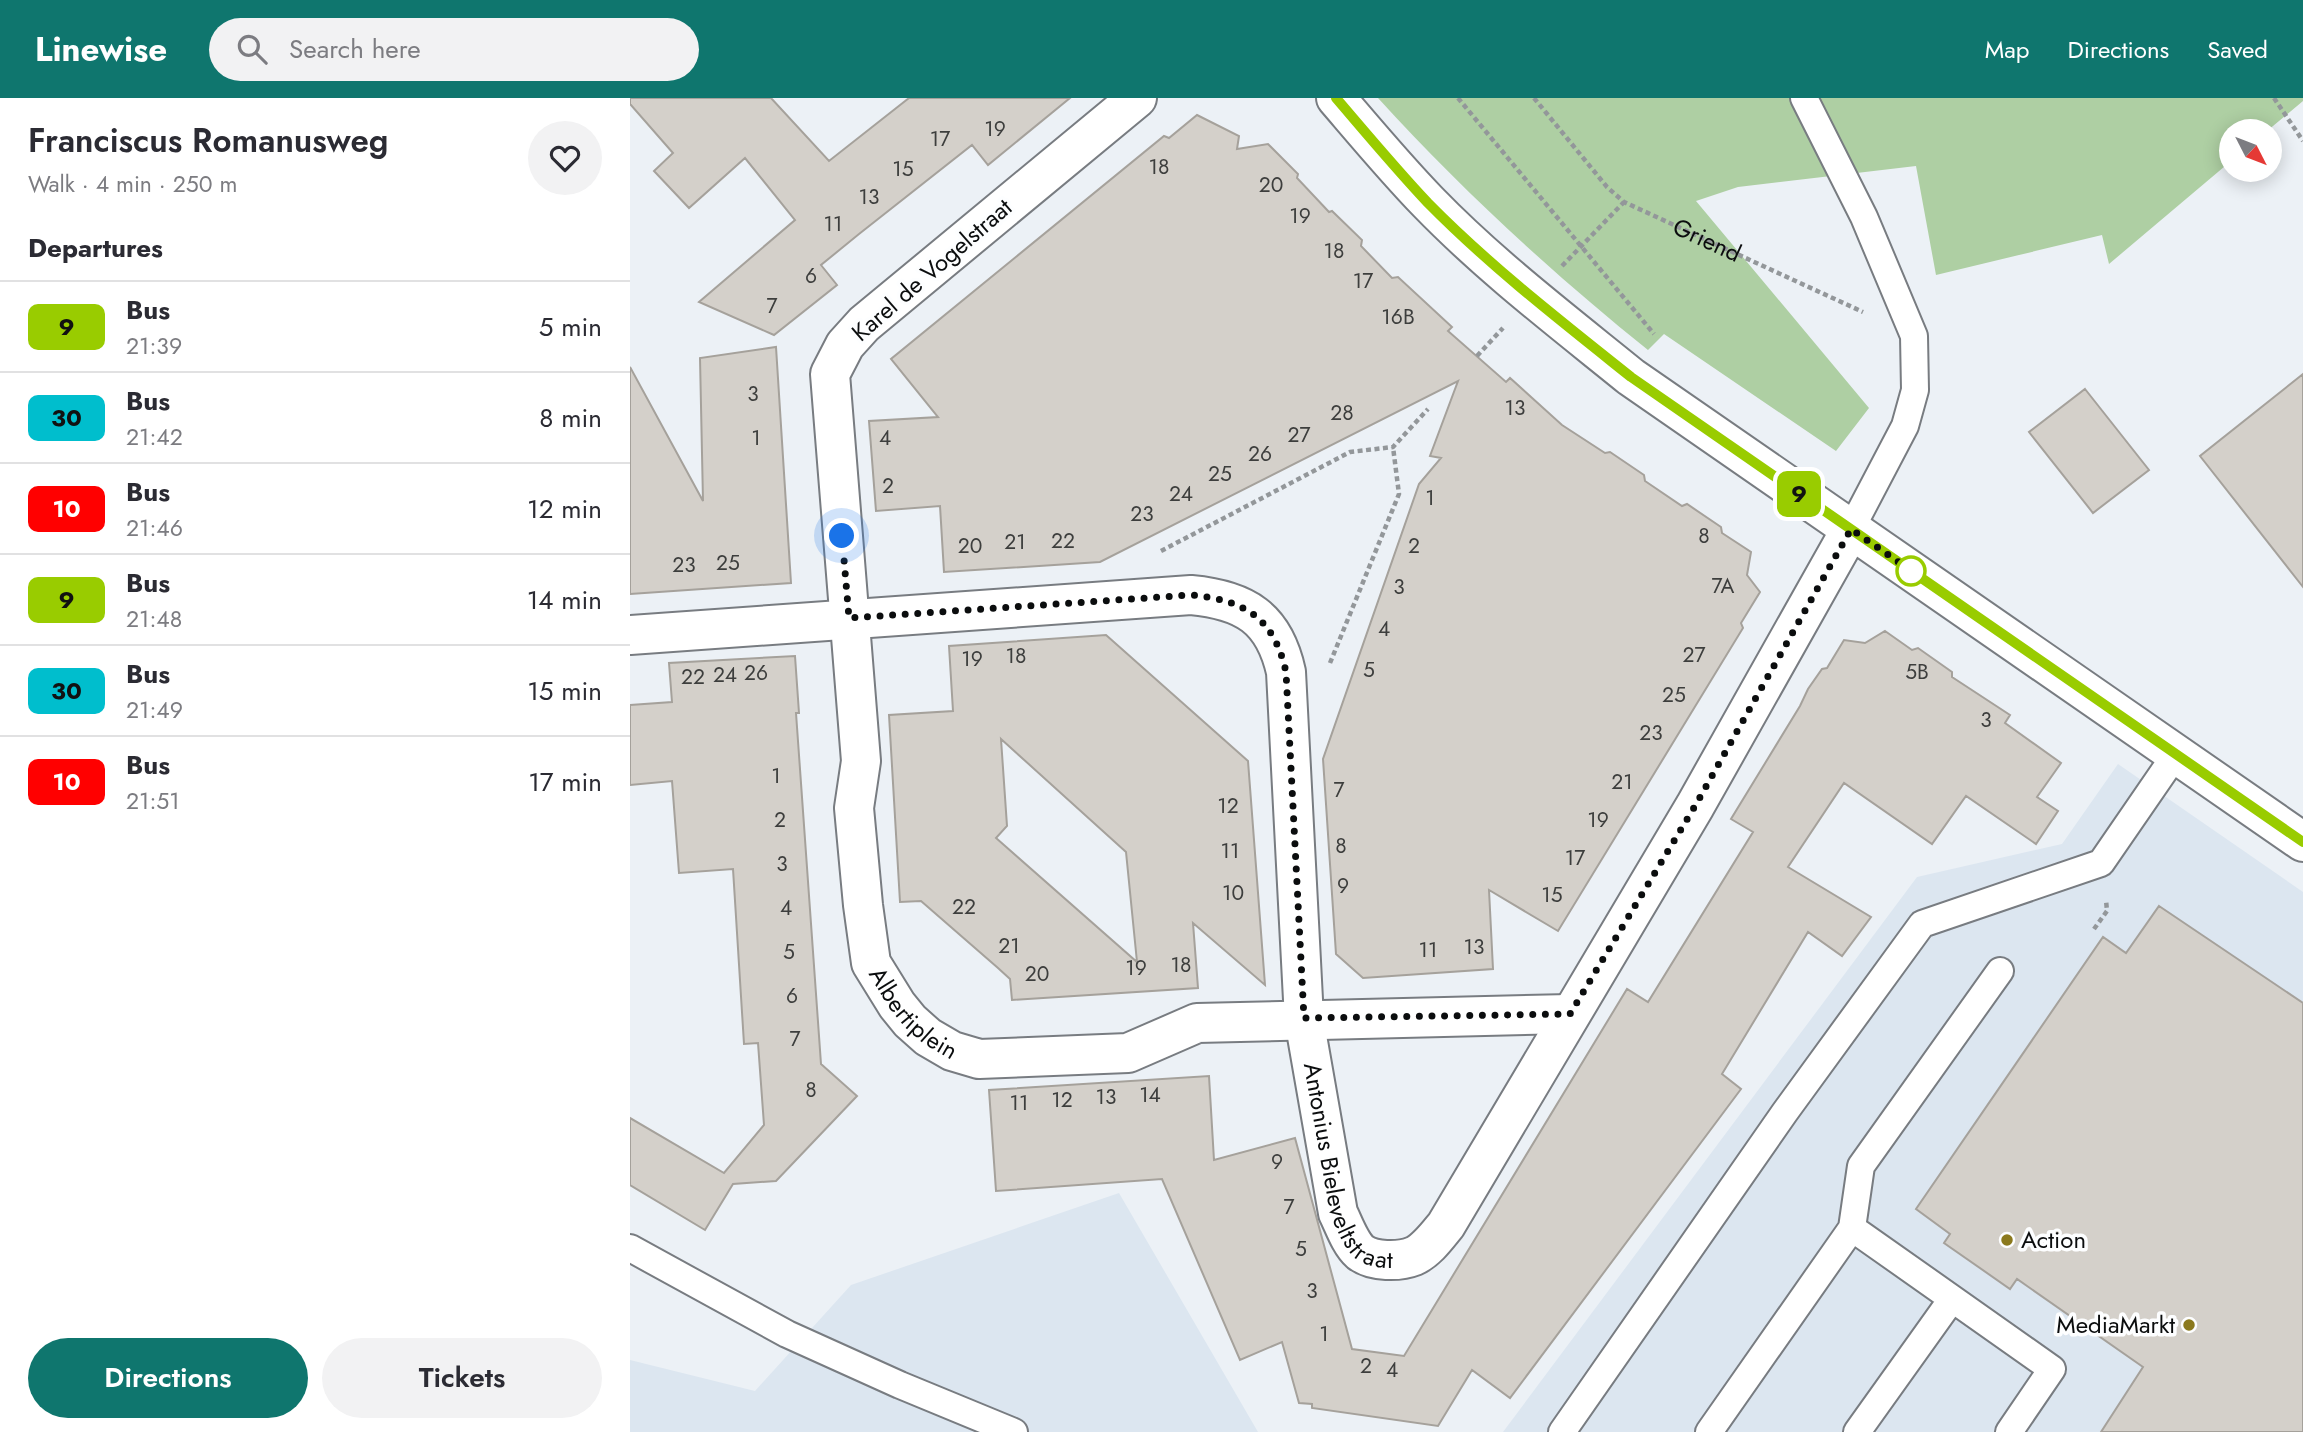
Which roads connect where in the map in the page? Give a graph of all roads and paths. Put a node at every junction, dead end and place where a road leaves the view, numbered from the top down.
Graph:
1 (1137, 98) edge
2 (1336, 98) edge
3 (1458, 98) edge
4 (1534, 98) edge
5 (1804, 98) edge
6 (2274, 98) edge
7 (2303, 141) edge
8 (1624, 202) junction
9 (1581, 247) junction
10 (1532, 298) junction
11 (1914, 336) junction
12 (1659, 341) dead end
13 (1428, 409) dead end
14 (1393, 447) junction
15 (1851, 529) junction
16 (1157, 597) junction
17 (849, 618) junction
18 (630, 635) edge
19 (1286, 672) junction
20 (2176, 754) junction
21 (2303, 842) edge
22 (2107, 911) dead end
23 (2094, 929) dead end
24 (2000, 971) dead end
25 (1570, 1014) junction
26 (1304, 1018) junction
27 (1852, 1228) junction
28 (630, 1248) edge
29 (1952, 1299) junction
30 (1014, 1432) edge
31 (1562, 1432) edge
32 (1709, 1432) edge
33 (1857, 1432) edge
34 (2009, 1432) edge

1 - 17 street, Karel de Vogelstraat
2 - 10 street
3 - 9 path
4 - 8 path, Griend
5 - 11 lane
6 - 7 path
8 - 9 path
8 - 11 path, Griend
9 - 10 path
9 - 12 path
10 - 15 street
11 - 15 lane
13 - 14 path
14 - 16 path
14 - 19 path
15 - 20 street
15 - 25 street, Antonius Bieleveltstraat
16 - 17 street
16 - 19 street
17 - 18 street
17 - 26 street, Albertiplein
19 - 26 street
20 - 21 street
20 - 31 lane
22 - 23 path
24 - 27 lane
25 - 26 street, Antonius Bieleveltstraat
25 - 26 street, Antonius Bieleveltstraat
27 - 29 lane
27 - 32 lane
28 - 30 lane
29 - 33 lane
29 - 34 lane

